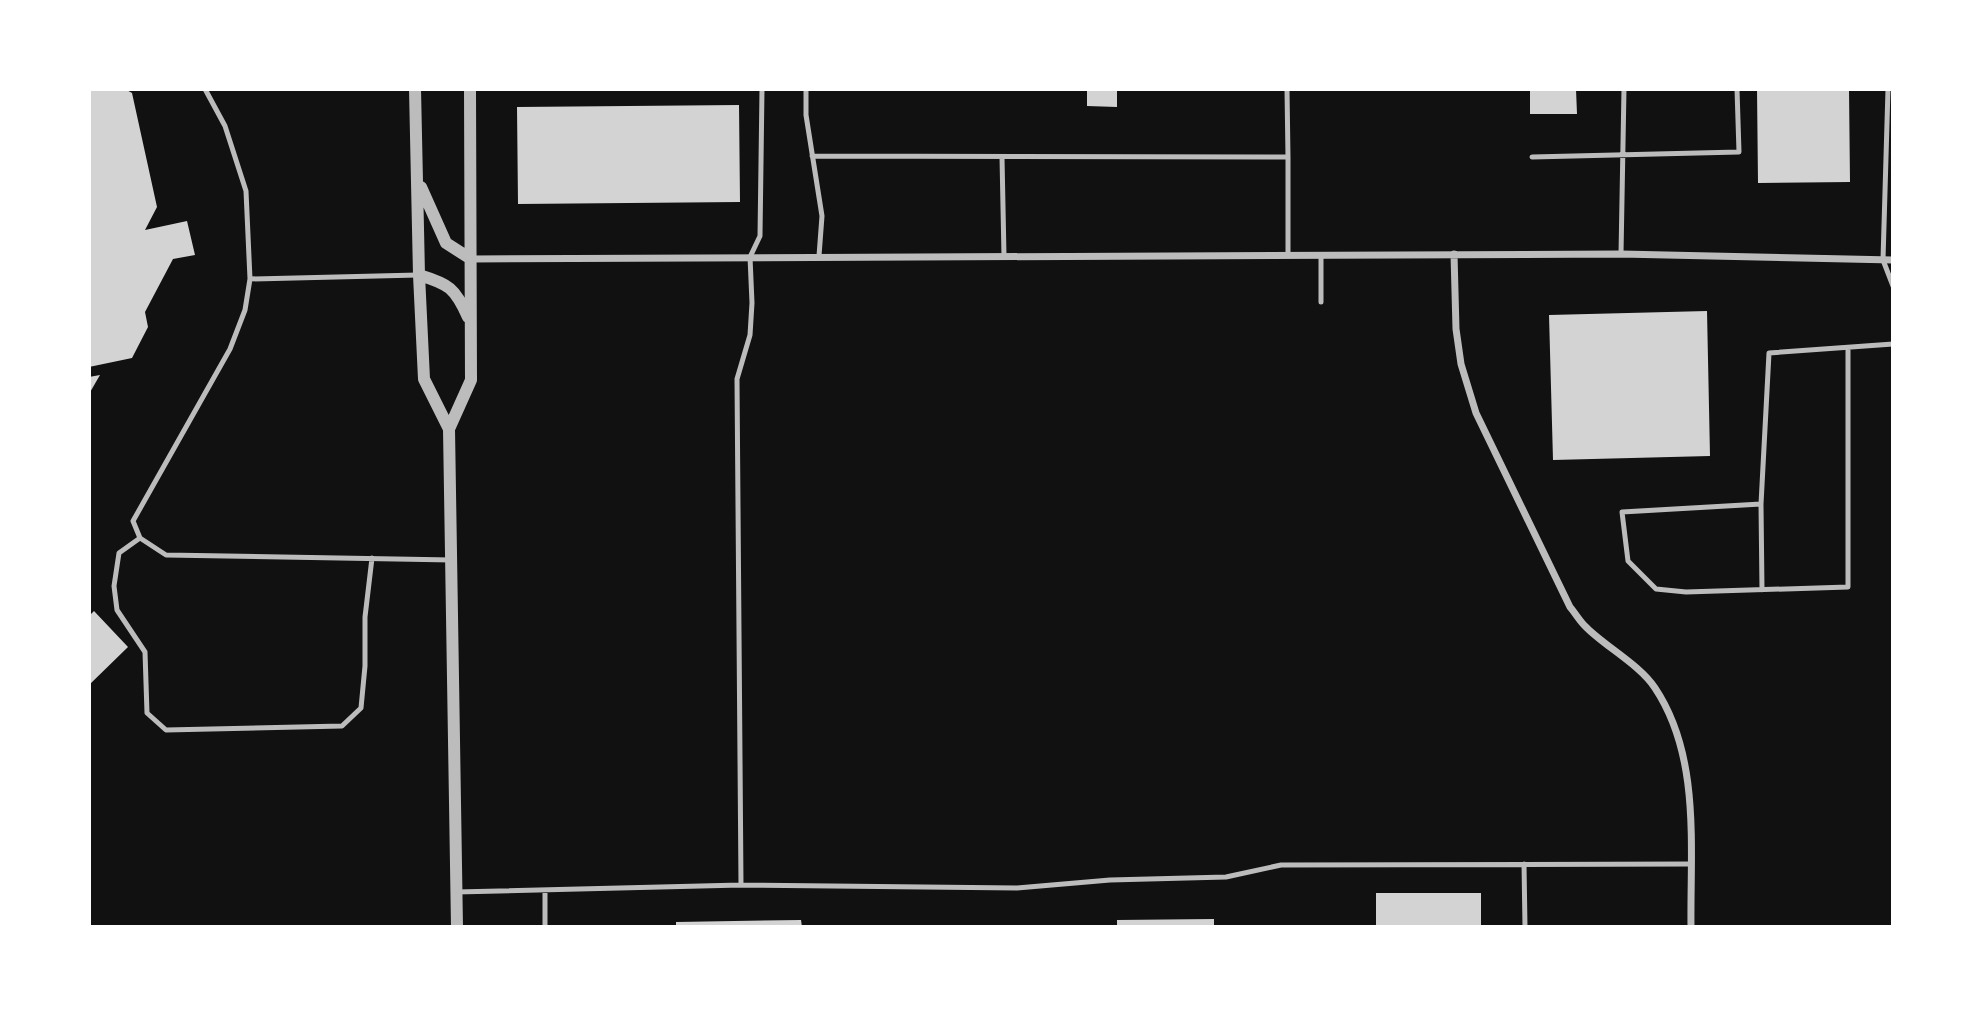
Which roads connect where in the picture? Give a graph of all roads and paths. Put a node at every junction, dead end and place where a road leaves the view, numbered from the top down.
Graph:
1 (205, 89) edge
2 (415, 89) edge
3 (470, 89) edge
4 (762, 89) edge
5 (806, 89) edge
6 (1287, 89) edge
7 (1623, 89) edge
8 (1737, 89) edge
9 (1888, 89) edge
10 (1622, 155) junction
11 (812, 156) junction
12 (1002, 157) junction
13 (1287, 157) junction
14 (1532, 157) dead end
15 (417, 177) junction
16 (1454, 254) junction
17 (1621, 254) junction
18 (1288, 255) junction
19 (1321, 255) junction
20 (819, 256) junction
21 (1004, 256) junction
22 (750, 257) junction
23 (471, 259) junction
24 (1883, 260) junction
25 (1893, 260) edge
26 (419, 275) junction
27 (250, 279) junction
28 (1893, 286) edge
29 (1321, 302) dead end
30 (471, 323) junction
31 (1893, 344) edge
32 (1848, 348) junction
33 (449, 429) junction
34 (1761, 504) junction
35 (140, 538) junction
36 (373, 558) junction
37 (452, 559) junction
38 (1762, 590) junction
39 (1524, 864) junction
40 (1690, 864) junction
41 (741, 885) junction
42 (545, 890) junction
43 (456, 892) junction
44 (457, 927) edge
45 (545, 927) edge
46 (1525, 927) edge
47 (1691, 927) edge

1 - 27 lane
2 - 15 street
3 - 23 street
4 - 22 lane
5 - 11 lane
6 - 13 lane
7 - 10 lane
8 - 10 lane
9 - 24 lane
10 - 14 lane
10 - 17 lane
11 - 12 lane
11 - 20 lane
12 - 13 lane
12 - 21 lane
13 - 18 lane
15 - 23 street
15 - 26 street
16 - 17 street
16 - 19 street
16 - 40 street
17 - 24 street
18 - 19 street
18 - 21 street
19 - 29 lane
20 - 21 street
20 - 22 street
22 - 23 street
22 - 41 lane
23 - 30 street
24 - 25 street
24 - 28 lane
26 - 27 lane
26 - 30 street
26 - 33 street
27 - 35 lane
30 - 33 street
31 - 32 lane
32 - 34 lane
32 - 38 lane
33 - 37 street
34 - 38 lane
34 - 38 lane
35 - 36 lane
35 - 36 lane
36 - 37 lane
37 - 43 street
39 - 40 lane
39 - 41 lane
39 - 46 lane
40 - 47 street
41 - 42 lane
42 - 43 lane
42 - 45 lane
43 - 44 street

